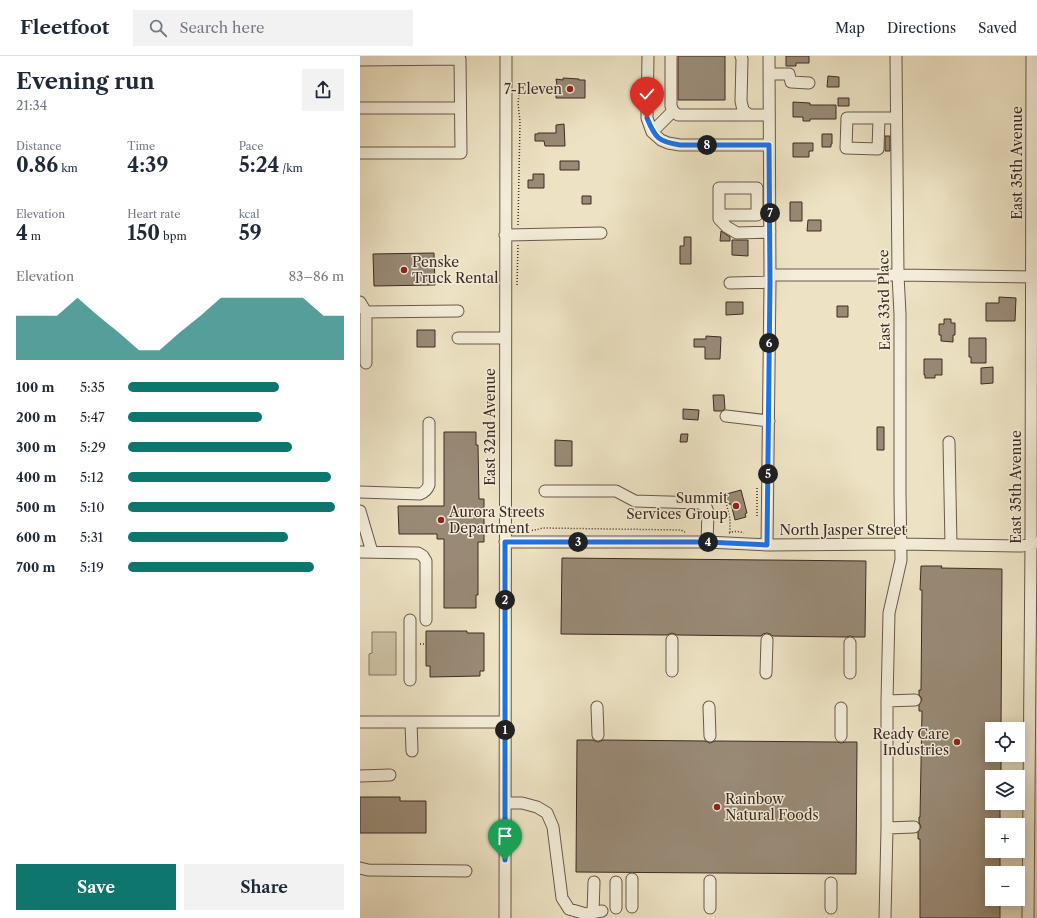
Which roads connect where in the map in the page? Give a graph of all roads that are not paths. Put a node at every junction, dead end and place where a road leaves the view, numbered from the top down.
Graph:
1 (506, 56) edge
2 (648, 56) edge
3 (671, 56) edge
4 (741, 56) edge
5 (769, 56) edge
6 (896, 56) edge
7 (1032, 56) edge
8 (360, 60) edge
9 (769, 74) junction
10 (809, 82) dead end
11 (360, 108) edge
12 (460, 108) junction
13 (673, 111) junction
14 (748, 114) junction
15 (769, 115) junction
16 (879, 118) dead end
17 (896, 118) junction
18 (652, 132) junction
19 (769, 145) junction
20 (360, 153) edge
21 (719, 215) dead end
22 (770, 232) junction
23 (601, 233) dead end
24 (505, 234) junction
25 (898, 275) junction
26 (1035, 277) edge
27 (770, 278) junction
28 (730, 283) dead end
29 (360, 302) edge
30 (458, 311) dead end
31 (366, 312) junction
32 (458, 338) dead end
33 (505, 338) junction
34 (366, 363) dead end
35 (1034, 411) edge
36 (726, 416) dead end
37 (769, 421) junction
38 (429, 423) dead end
39 (949, 442) dead end
40 (545, 491) dead end
41 (360, 492) edge
42 (360, 511) edge
43 (505, 542) junction
44 (707, 542) junction
45 (1034, 543) edge
46 (900, 544) junction
47 (767, 545) junction
48 (951, 545) junction
49 (360, 552) edge
50 (372, 552) junction
51 (410, 620) dead end
52 (426, 620) dead end
53 (672, 640) dead end
54 (767, 640) dead end
55 (850, 643) dead end
56 (672, 671) dead end
57 (766, 673) dead end
58 (850, 673) dead end
59 (410, 680) dead end
60 (915, 700) dead end
61 (887, 701) junction
62 (597, 707) dead end
63 (709, 707) dead end
64 (841, 708) dead end
65 (360, 722) edge
66 (411, 722) junction
67 (505, 722) junction
68 (598, 735) dead end
69 (710, 736) dead end
70 (841, 736) dead end
71 (412, 751) dead end
72 (390, 775) dead end
73 (360, 776) edge
74 (505, 803) junction
75 (1033, 811) edge
76 (887, 828) junction
77 (914, 828) dead end
78 (360, 868) edge
79 (466, 871) dead end
80 (632, 879) dead end
81 (710, 881) dead end
82 (594, 882) dead end
83 (616, 882) dead end
84 (831, 883) dead end
85 (632, 907) dead end
86 (616, 908) dead end
87 (710, 908) dead end
88 (831, 908) dead end
89 (505, 918) edge
90 (885, 918) edge
91 (1028, 918) edge

1 - 24 street, East 32nd Avenue
2 - 18 street
3 - 13 street
4 - 14 street
5 - 9 street
6 - 17 street, East 33rd Place
7 - 26 street, East 35th Avenue
8 - 12 street
9 - 10 street
9 - 15 street
11 - 12 street
12 - 20 street
13 - 14 street
13 - 18 street
14 - 15 street
15 - 19 street
16 - 17 street
17 - 25 street, East 33rd Place
18 - 19 street
19 - 22 street
21 - 22 street
22 - 27 street
23 - 24 street
24 - 33 street, East 32nd Avenue
25 - 26 street
25 - 27 street
25 - 46 street, East 33rd Place
26 - 35 street, East 35th Avenue
27 - 28 street
27 - 37 street
29 - 31 street
30 - 31 street
31 - 34 street
32 - 33 street
33 - 43 street, East 32nd Avenue
35 - 45 street, East 35th Avenue
36 - 37 street
37 - 47 street
38 - 41 street
39 - 48 street
40 - 44 street
42 - 50 street
43 - 44 street, North Jasper Street
43 - 67 street, East 32nd Avenue
44 - 47 street, North Jasper Street
45 - 48 street, North Jasper Street
45 - 75 street, East 35th Avenue
46 - 47 street, North Jasper Street
46 - 48 street, North Jasper Street
46 - 61 street, East 33rd Place
49 - 50 street
50 - 52 street
51 - 59 street
53 - 56 street
54 - 57 street
55 - 58 street
60 - 61 street
61 - 76 street, East 33rd Place
62 - 68 street
63 - 69 street
64 - 70 street
65 - 66 street
66 - 67 street
66 - 71 street
67 - 74 street, East 32nd Avenue
72 - 73 street
74 - 82 street
74 - 89 street, East 32nd Avenue
75 - 91 street, East 35th Avenue
76 - 77 street
76 - 90 street, East 33rd Place
78 - 79 street
80 - 85 street
81 - 87 street
83 - 86 street
84 - 88 street

